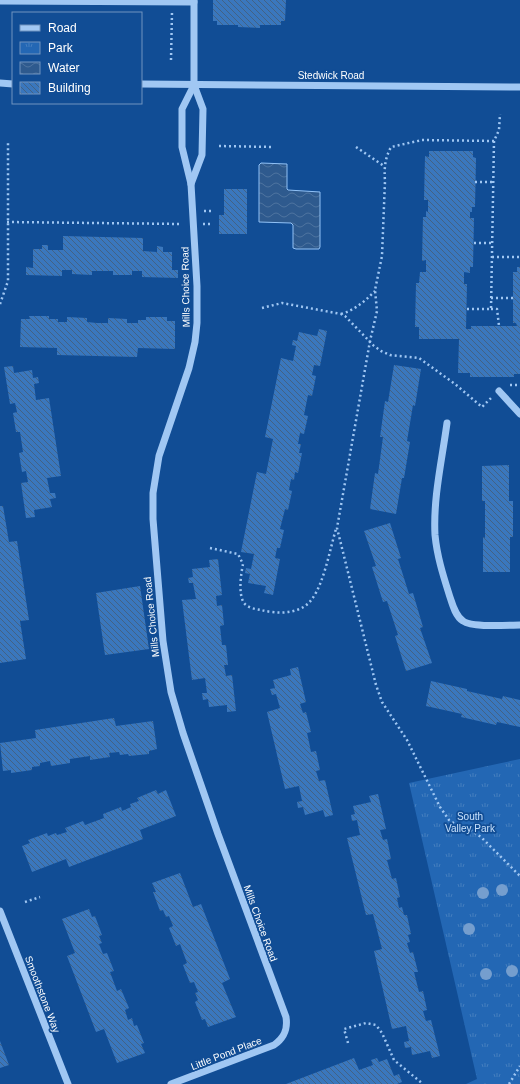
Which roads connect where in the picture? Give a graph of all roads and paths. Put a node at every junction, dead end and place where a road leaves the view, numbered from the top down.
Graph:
1 (0, 1) edge
2 (194, 1) edge
3 (172, 2) junction
4 (171, 60) dead end
5 (0, 84) edge
6 (12, 84) edge
7 (142, 84) edge
8 (194, 85) junction
9 (520, 87) edge
10 (500, 114) dead end
11 (494, 141) junction
12 (8, 142) dead end
13 (219, 146) dead end
14 (273, 147) dead end
15 (356, 147) dead end
16 (384, 166) junction
17 (476, 182) dead end
18 (493, 182) junction
19 (191, 184) junction
20 (7, 222) junction
21 (194, 224) junction
22 (212, 224) dead end
23 (474, 243) dead end
24 (492, 243) junction
25 (492, 257) junction
26 (520, 257) edge
27 (375, 290) junction
28 (491, 298) junction
29 (513, 298) dead end
30 (0, 304) edge
31 (262, 308) dead end
32 (467, 309) dead end
33 (491, 309) junction
34 (341, 314) junction
35 (500, 326) dead end
36 (370, 341) junction
37 (520, 386) edge
38 (499, 391) junction
39 (520, 414) edge
40 (448, 423) dead end
41 (336, 528) junction
42 (210, 548) dead end
43 (520, 626) edge
44 (520, 876) edge
45 (40, 897) dead end
46 (25, 902) dead end
47 (0, 911) edge
48 (284, 1034) joint
49 (348, 1043) dead end
50 (520, 1066) edge
51 (68, 1084) edge
52 (171, 1084) edge
53 (423, 1084) edge
54 (509, 1084) edge

1 - 3 street
2 - 3 street
2 - 8 street
3 - 4 path
5 - 6 street
7 - 8 street, Stedwick Road
8 - 9 street, Stedwick Road
8 - 19 street, Mills Choice Road
8 - 19 street, Mills Choice Road
10 - 11 path
11 - 16 path
11 - 18 path
12 - 20 path
13 - 14 path
15 - 16 path
16 - 27 path
17 - 18 path
18 - 24 path
19 - 21 street, Mills Choice Road
20 - 21 path
20 - 30 path
21 - 22 path
21 - 48 street, Mills Choice Road
23 - 24 path
24 - 25 path
25 - 26 path
25 - 28 path
27 - 34 path
27 - 36 path
28 - 29 path
28 - 33 path
31 - 34 path
32 - 33 path
33 - 35 path
34 - 36 path
36 - 38 path
36 - 41 path
37 - 38 path
38 - 39 street
40 - 43 street
41 - 42 path
41 - 44 path
45 - 46 path
47 - 51 street, Smoothstone Way
48 - 52 street, Little Pond Place
49 - 53 path
50 - 54 path

